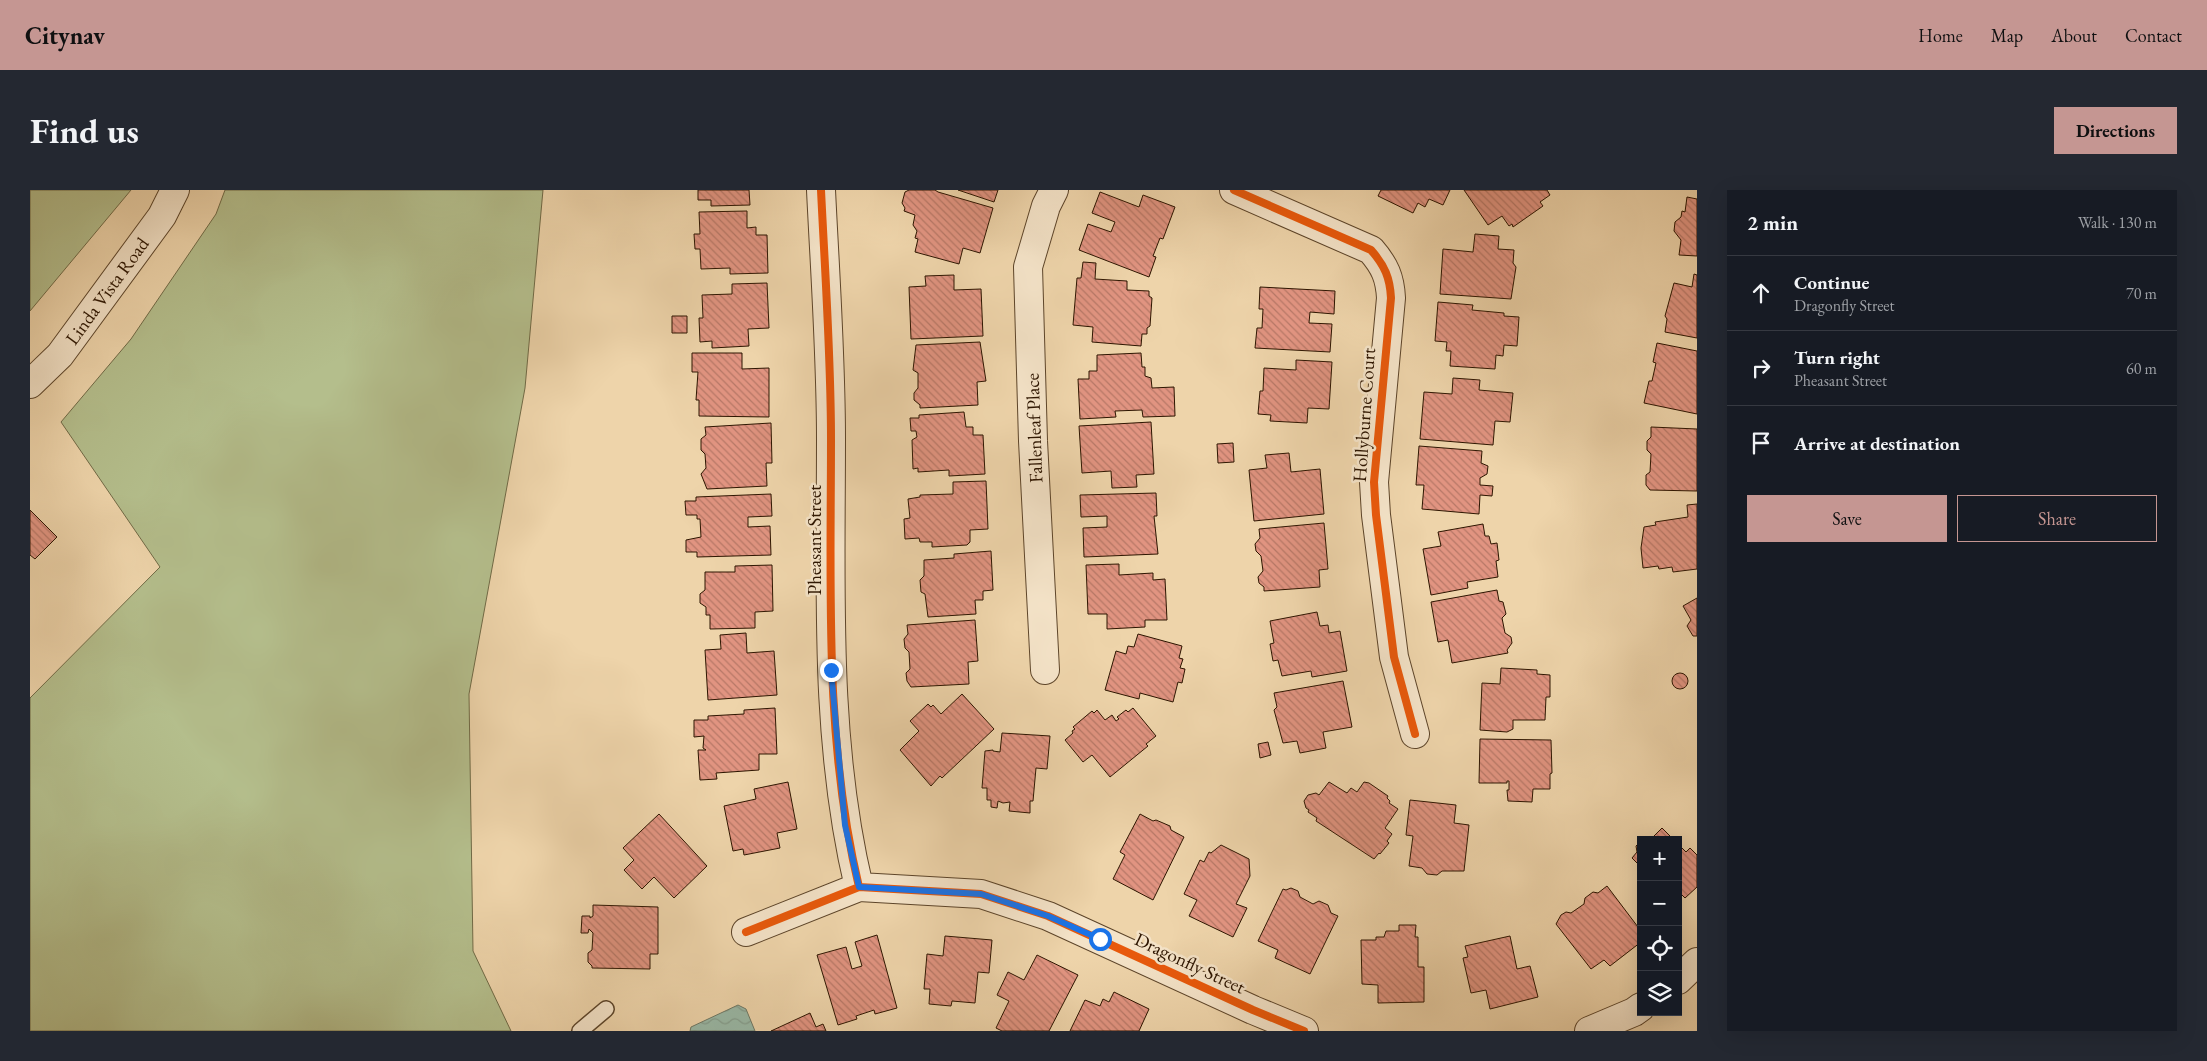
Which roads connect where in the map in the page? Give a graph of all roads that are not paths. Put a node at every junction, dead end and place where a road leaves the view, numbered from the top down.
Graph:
1 (175, 190) edge
2 (821, 190) edge
3 (1054, 190) edge
4 (1234, 190) edge
5 (30, 384) edge
6 (1045, 670) dead end
7 (1415, 734) dead end
8 (859, 887) junction
9 (746, 932) dead end
10 (1697, 962) edge
11 (1682, 976) edge
12 (606, 1009) dead end
13 (1637, 1010) edge
14 (580, 1031) edge
15 (1304, 1031) edge
16 (1588, 1031) edge

1 - 5 street, Linda Vista Road
2 - 8 street, Pheasant Street
3 - 6 street, Fallenleaf Place
4 - 7 street, Hollyburne Court
8 - 9 street
8 - 15 street, Dragonfly Street
10 - 11 street
12 - 14 lane
13 - 16 street

